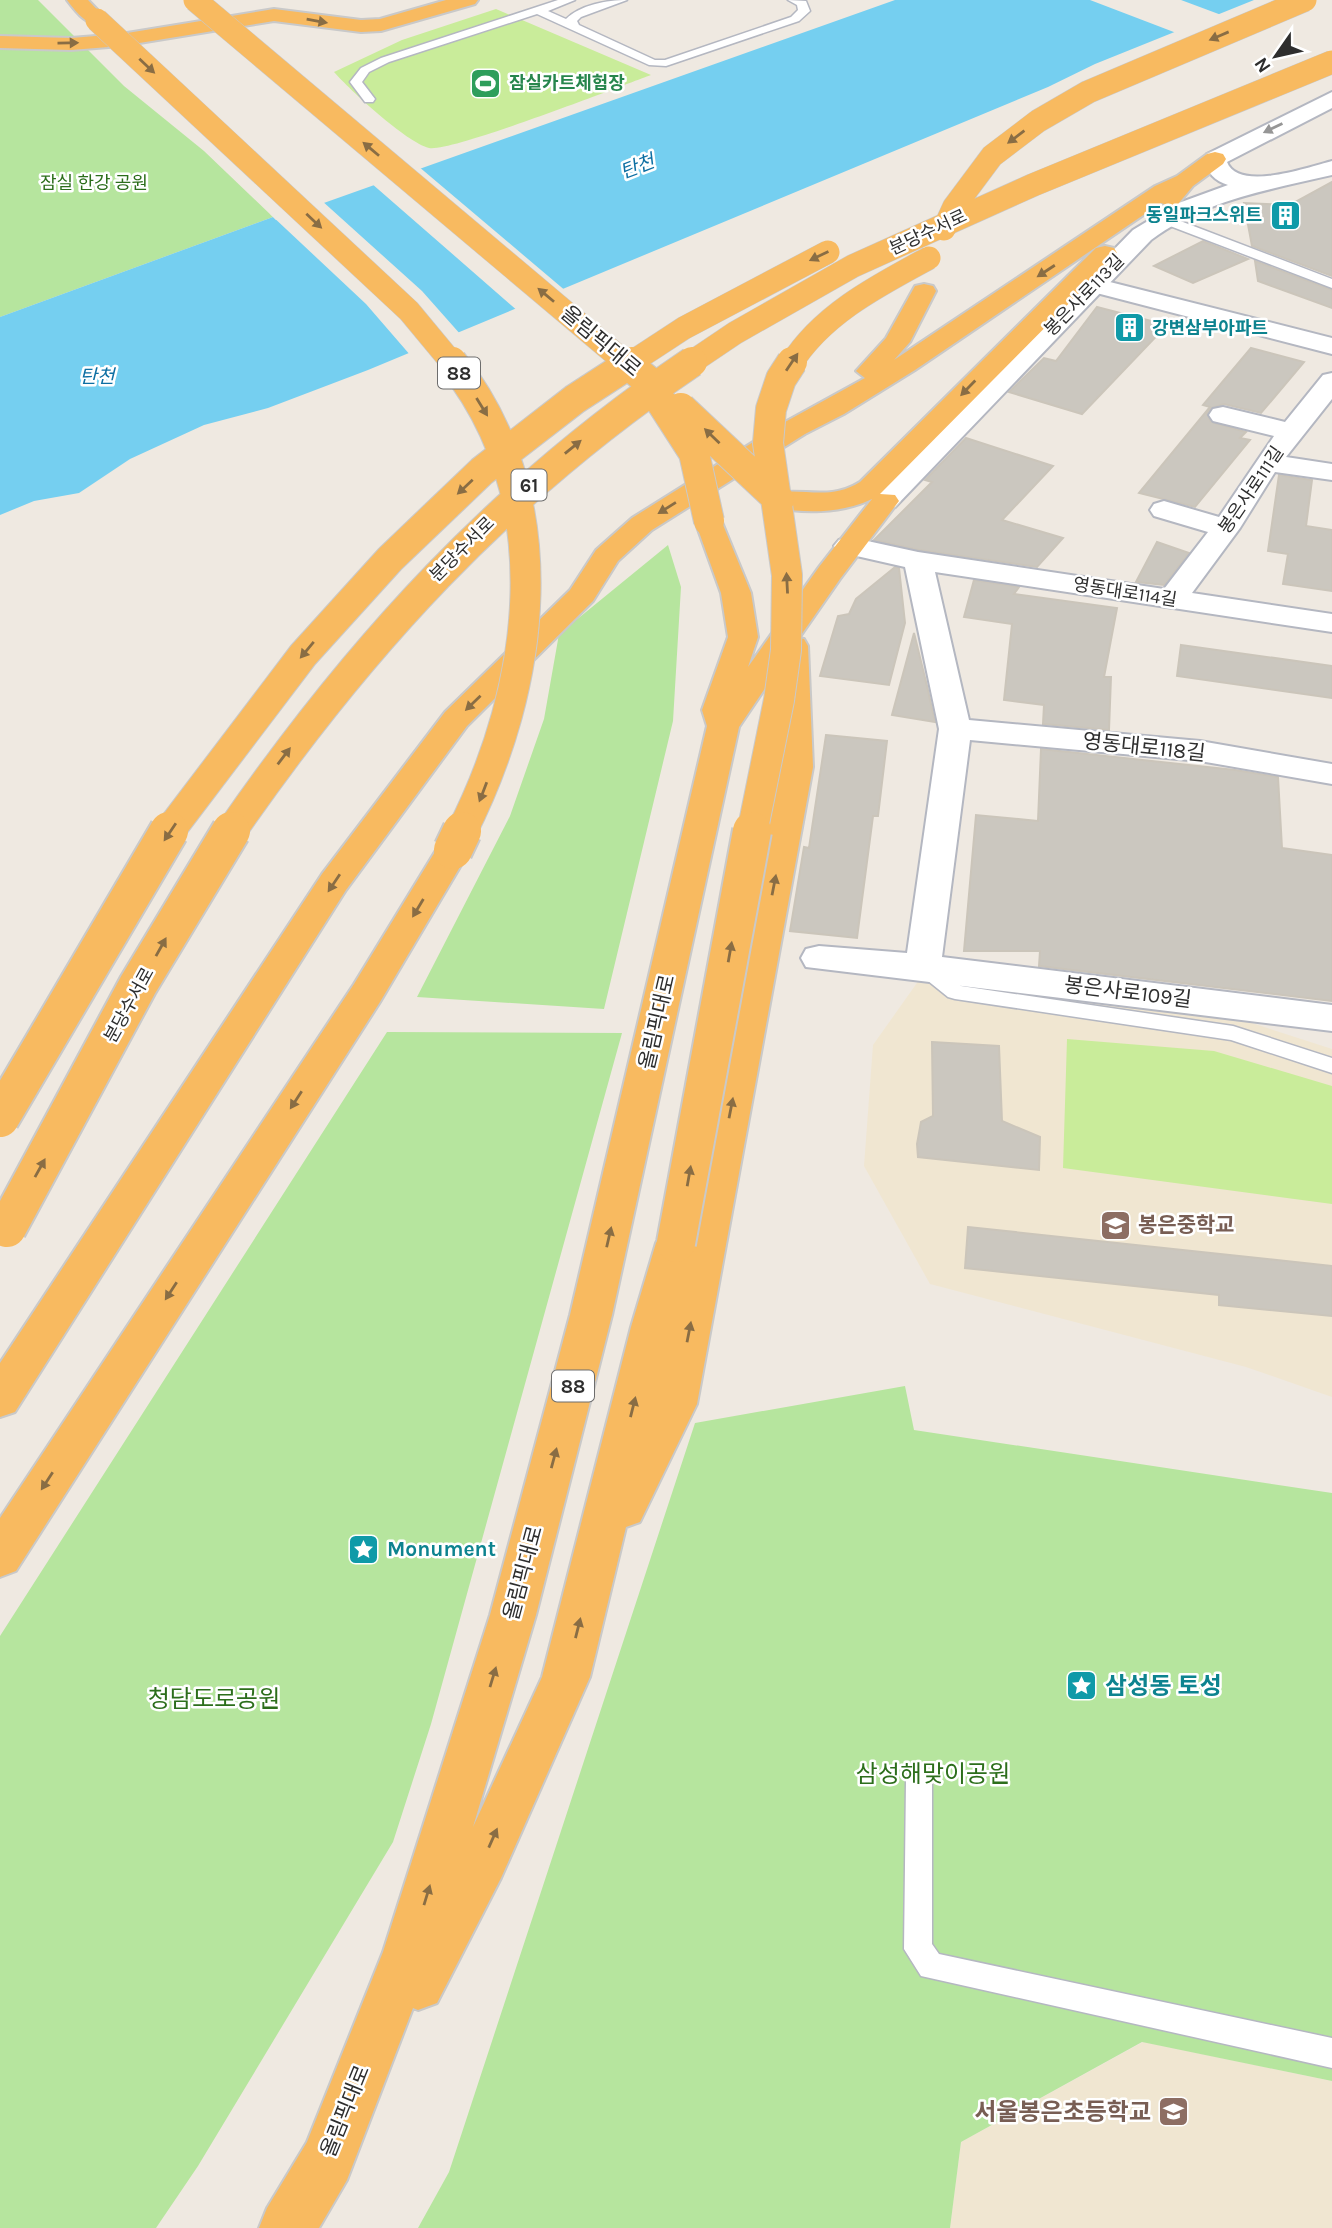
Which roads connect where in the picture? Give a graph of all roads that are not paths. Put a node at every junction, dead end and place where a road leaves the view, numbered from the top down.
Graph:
1 (77, 0) edge
2 (195, 0) edge
3 (468, 0) edge
4 (569, 0) edge
5 (621, 0) edge
6 (794, 0) edge
7 (1305, 0) edge
8 (537, 10) junction
9 (574, 27) junction
10 (1332, 37) edge
11 (0, 42) edge
12 (1332, 62) edge
13 (369, 99) dead end
14 (1332, 99) edge
15 (1215, 111) junction
16 (1215, 159) junction
17 (1326, 173) edge
18 (1185, 181) junction
19 (1268, 184) junction
20 (1162, 218) junction
21 (1332, 284) edge
22 (1094, 285) junction
23 (1332, 346) edge
24 (646, 380) junction
25 (1332, 381) edge
26 (1223, 415) dead end
27 (795, 428) junction
28 (1292, 432) junction
29 (1267, 463) junction
30 (1332, 472) edge
31 (885, 501) joint
32 (1164, 510) dead end
33 (1226, 528) junction
34 (849, 546) junction
35 (918, 561) junction
36 (1172, 599) junction
37 (1332, 624) edge
38 (792, 630) junction
39 (723, 726) junction
40 (955, 729) junction
41 (1332, 774) edge
42 (819, 958) dead end
43 (923, 967) junction
44 (1332, 1018) edge
45 (1332, 1066) edge
46 (0, 1118) edge
47 (0, 1243) edge
48 (0, 1399) edge
49 (0, 1557) edge
50 (591, 1576) junction
51 (919, 1780) dead end
52 (1332, 2053) edge
53 (327, 2160) junction
54 (287, 2228) edge

1 -> 49 highway, 88, bridge
24 -> 2 highway, 올림픽대로 / 88, bridge
11 -> 3 highway
4 - 8 lane
5 - 9 lane
6 - 9 lane
7 -> 27 highway, bridge
8 - 9 lane
8 - 13 lane
10 -> 46 highway, 분당수서로 / 61, bridge
12 - 15 highway, 분당수서로 / 61, bridge
14 -> 16 street
47 -> 15 highway, 분당수서로 / 61, bridge
50 -> 15 highway, bridge
16 - 18 highway
16 - 19 street
17 - 19 street, 봉은사로113길
18 -> 24 highway, bridge
18 -> 27 highway
19 - 20 street, 봉은사로113길
20 - 21 lane
20 - 22 street, 봉은사로113길
22 - 23 street
22 - 31 street, 봉은사로113길
24 - 39 highway, 올림픽대로 / 88, bridge
25 - 28 street, 봉은사로111길
26 - 28 street
27 -> 48 highway
28 - 29 street, 봉은사로111길
29 - 30 street
29 - 33 street, 봉은사로111길
31 - 34 highway
32 - 33 street
33 - 36 street, 봉은사로111길
34 - 35 street, 영동대로114길
34 - 38 highway
35 - 36 street, 영동대로114길
35 - 40 street
36 - 37 street, 영동대로114길
38 - 39 highway
50 -> 38 highway
53 -> 39 highway, 올림픽대로 / 88
40 - 41 street, 영동대로118길
40 - 43 street
42 - 43 street, 봉은사로109길
43 - 44 street, 봉은사로109길
43 - 45 lane
53 -> 50 highway
51 - 52 lane
53 - 54 highway, 올림픽대로 / 88

